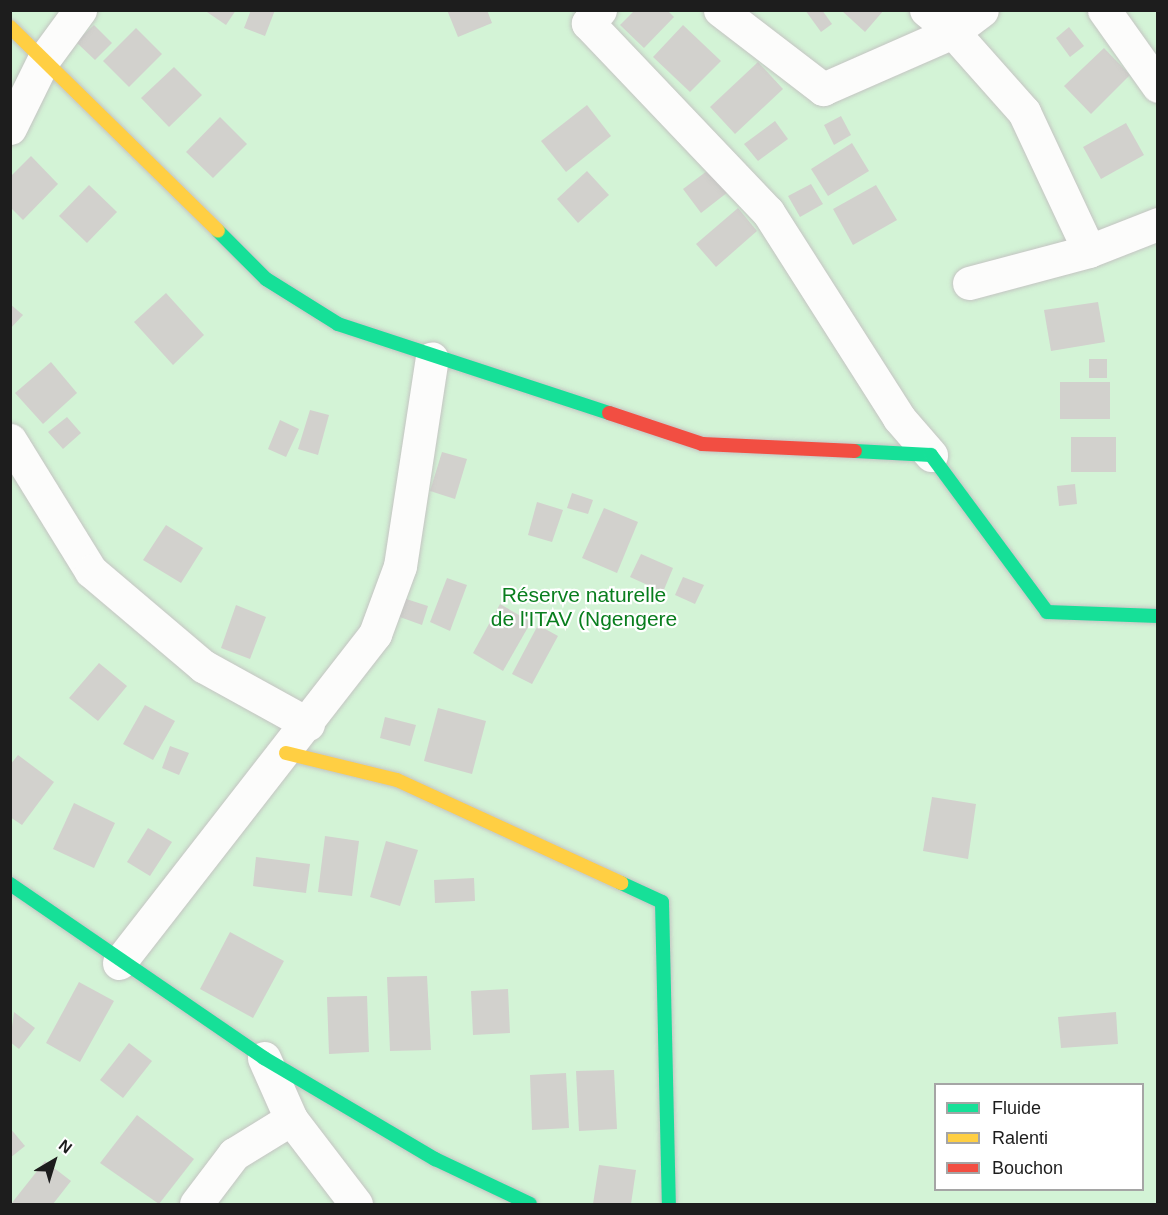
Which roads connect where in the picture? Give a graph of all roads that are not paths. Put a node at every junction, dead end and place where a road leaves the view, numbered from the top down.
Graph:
1 (80, 10) edge
2 (600, 10) edge
3 (720, 10) edge
4 (926, 10) edge
5 (982, 10) edge
6 (1104, 10) edge
7 (10, 27) edge
8 (953, 32) junction
9 (44, 59) junction
10 (1158, 86) edge
11 (10, 128) edge
12 (1158, 224) edge
13 (1089, 251) junction
14 (969, 283) dead end
15 (432, 358) junction
16 (10, 440) edge
17 (931, 455) junction
18 (1158, 616) edge
19 (308, 724) junction
20 (286, 753) junction
21 (12, 887) edge
22 (119, 963) junction
23 (264, 1058) junction
24 (291, 1119) junction
25 (195, 1204) edge
26 (356, 1204) edge
27 (530, 1204) edge
28 (669, 1204) edge

1 - 9 street
2 - 17 street
3 - 8 street
4 - 8 street
5 - 8 street
6 - 10 street
7 - 9 street
8 - 13 street
9 - 11 street
9 - 15 street
12 - 13 street
13 - 14 street
15 - 17 street
15 - 19 street
16 - 19 street
17 - 18 street
19 - 20 street
20 - 22 street
20 - 28 street
21 - 22 street
22 - 23 street
23 - 24 street
23 - 27 street
24 - 25 street
24 - 26 street

